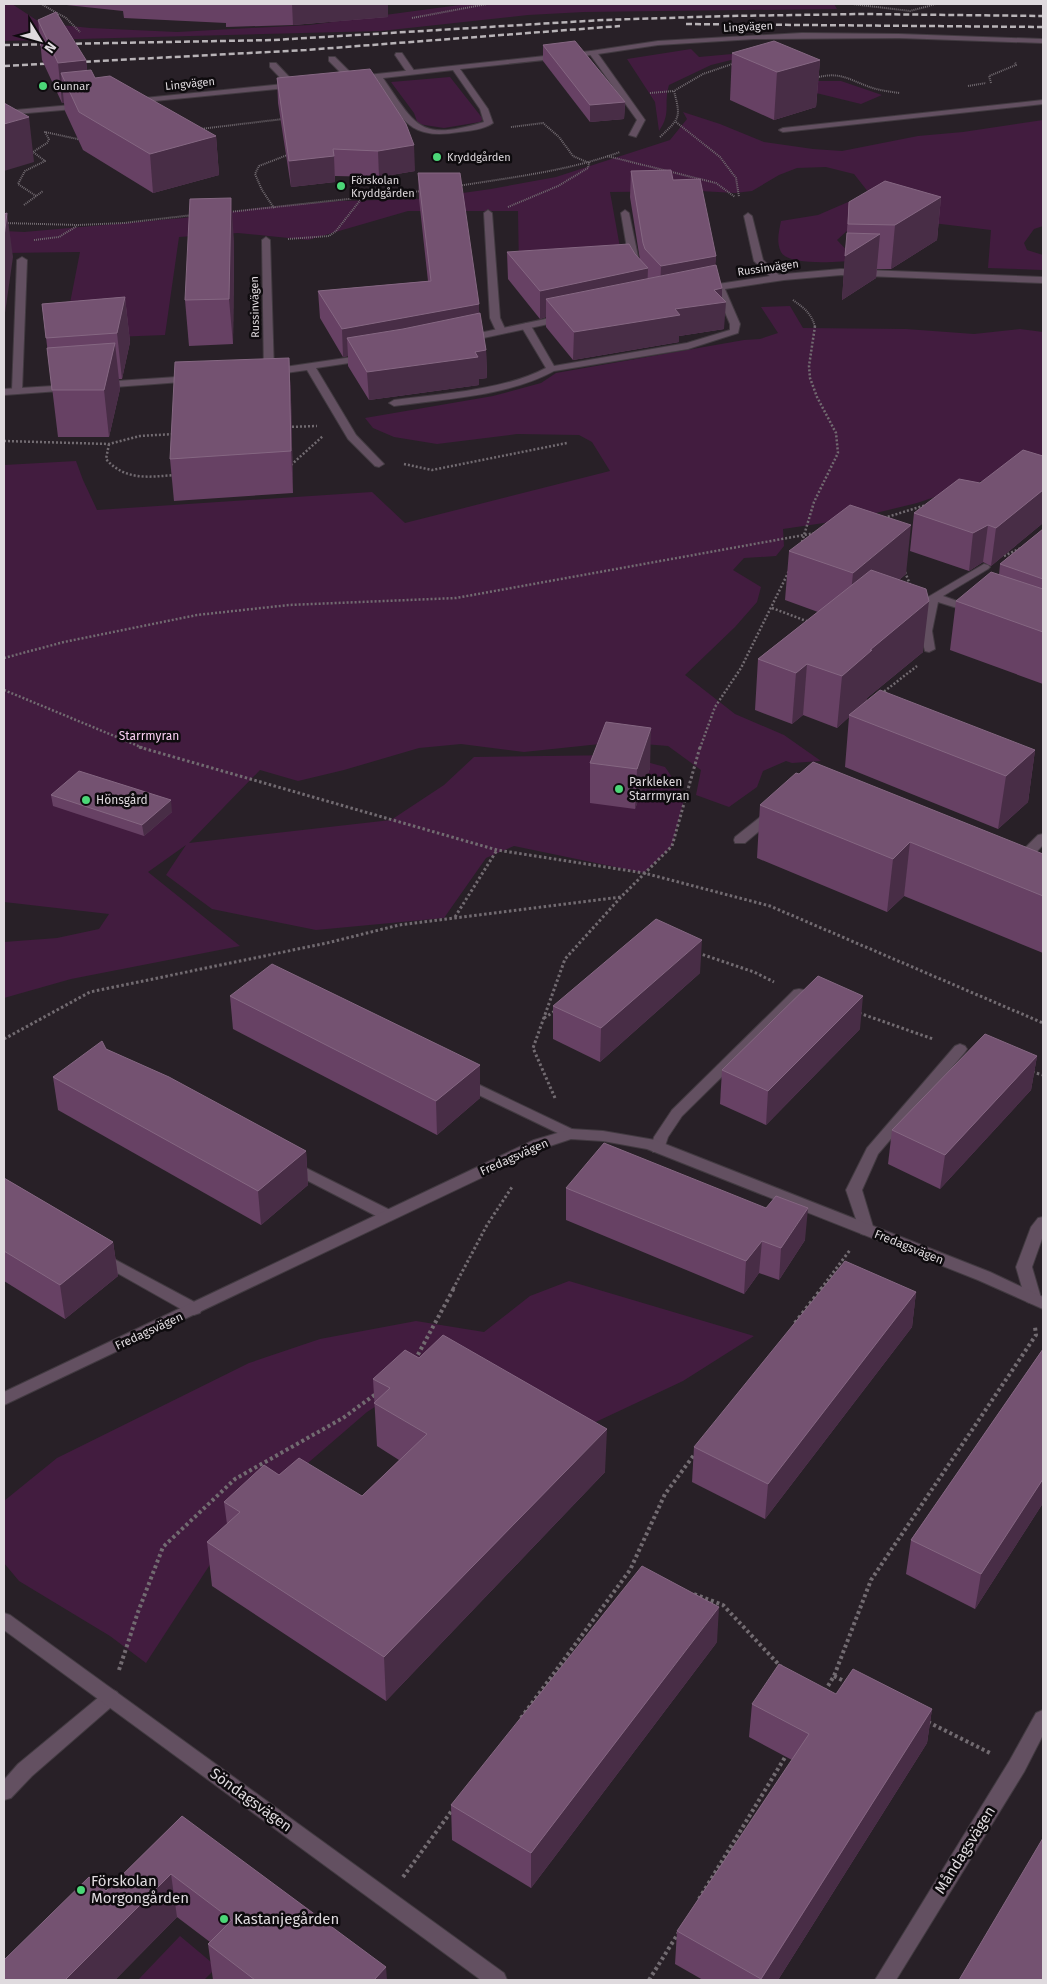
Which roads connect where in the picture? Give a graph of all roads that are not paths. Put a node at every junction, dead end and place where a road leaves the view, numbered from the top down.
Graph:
1 (1043, 41) edge
2 (593, 53) junction
3 (399, 55) dead end
4 (332, 59) dead end
5 (273, 65) dead end
6 (455, 68) junction
7 (412, 72) junction
8 (378, 76) junction
9 (352, 79) junction
10 (342, 80) edge
11 (302, 84) edge
12 (292, 85) junction
13 (123, 102) edge
14 (1043, 102) edge
15 (93, 104) edge
16 (4, 114) edge
17 (783, 130) dead end
18 (632, 135) dead end
19 (625, 212) dead end
20 (488, 213) road end
21 (748, 216) dead end
22 (266, 240) road end
23 (22, 260) dead end
24 (639, 278) edge
25 (772, 279) junction
26 (1043, 280) edge
27 (719, 287) junction
28 (691, 291) edge
29 (573, 317) edge
30 (526, 326) junction
31 (501, 331) junction
32 (452, 342) edge
33 (375, 356) edge
34 (310, 367) junction
35 (551, 369) junction
36 (204, 379) edge
37 (17, 391) junction
38 (4, 392) edge
39 (394, 403) dead end
40 (379, 464) road end
41 (984, 567) road end
42 (934, 597) junction
43 (986, 615) edge
44 (929, 649) road end
45 (781, 806) edge
46 (1043, 838) edge
47 (740, 840) dead end
48 (1015, 871) edge
49 (799, 994) edge
50 (960, 1049) dead end
51 (448, 1074) edge
52 (570, 1134) junction
53 (658, 1148) junction
54 (282, 1161) edge
55 (386, 1215) junction
56 (1043, 1222) edge
57 (866, 1230) junction
58 (91, 1251) edge
59 (1038, 1300) edge
60 (194, 1309) junction
61 (4, 1399) edge
62 (4, 1620) edge
63 (111, 1697) junction
64 (1043, 1718) edge
65 (4, 1792) edge
66 (497, 1980) edge
67 (885, 1980) edge

1 - 2 street, Lingvägen
2 - 6 street, Lingvägen
2 - 18 street
3 - 7 street
4 - 9 street
5 - 12 street
6 - 7 street, Lingvägen
6 - 8 street
7 - 8 street, Lingvägen
8 - 9 street, Lingvägen
9 - 10 street, Lingvägen
11 - 12 street, Lingvägen
12 - 13 street, Lingvägen
14 - 17 street
15 - 16 street
19 - 24 street
20 - 31 street
21 - 25 street
22 - 34 street, Russinvägen
23 - 37 street
25 - 26 street, Russinvägen
25 - 27 street, Russinvägen
27 - 28 street, Russinvägen
27 - 35 street
29 - 30 street
30 - 31 street
30 - 35 street
31 - 32 street
33 - 34 street, Russinvägen
34 - 40 street
35 - 39 street
36 - 37 street
37 - 38 street
41 - 42 street
42 - 43 street
42 - 44 street
45 - 47 street
46 - 48 street
49 - 53 street
50 - 57 street
51 - 52 street
52 - 53 street, Fredagsvägen
52 - 55 street, Fredagsvägen
53 - 57 street, Fredagsvägen
54 - 55 street
55 - 60 street, Fredagsvägen
56 - 59 street
57 - 59 street, Fredagsvägen
58 - 60 street
60 - 61 street, Fredagsvägen
62 - 63 street, Söndagsvägen
63 - 65 street
63 - 66 street, Söndagsvägen
64 - 67 street, Måndagsvägen

